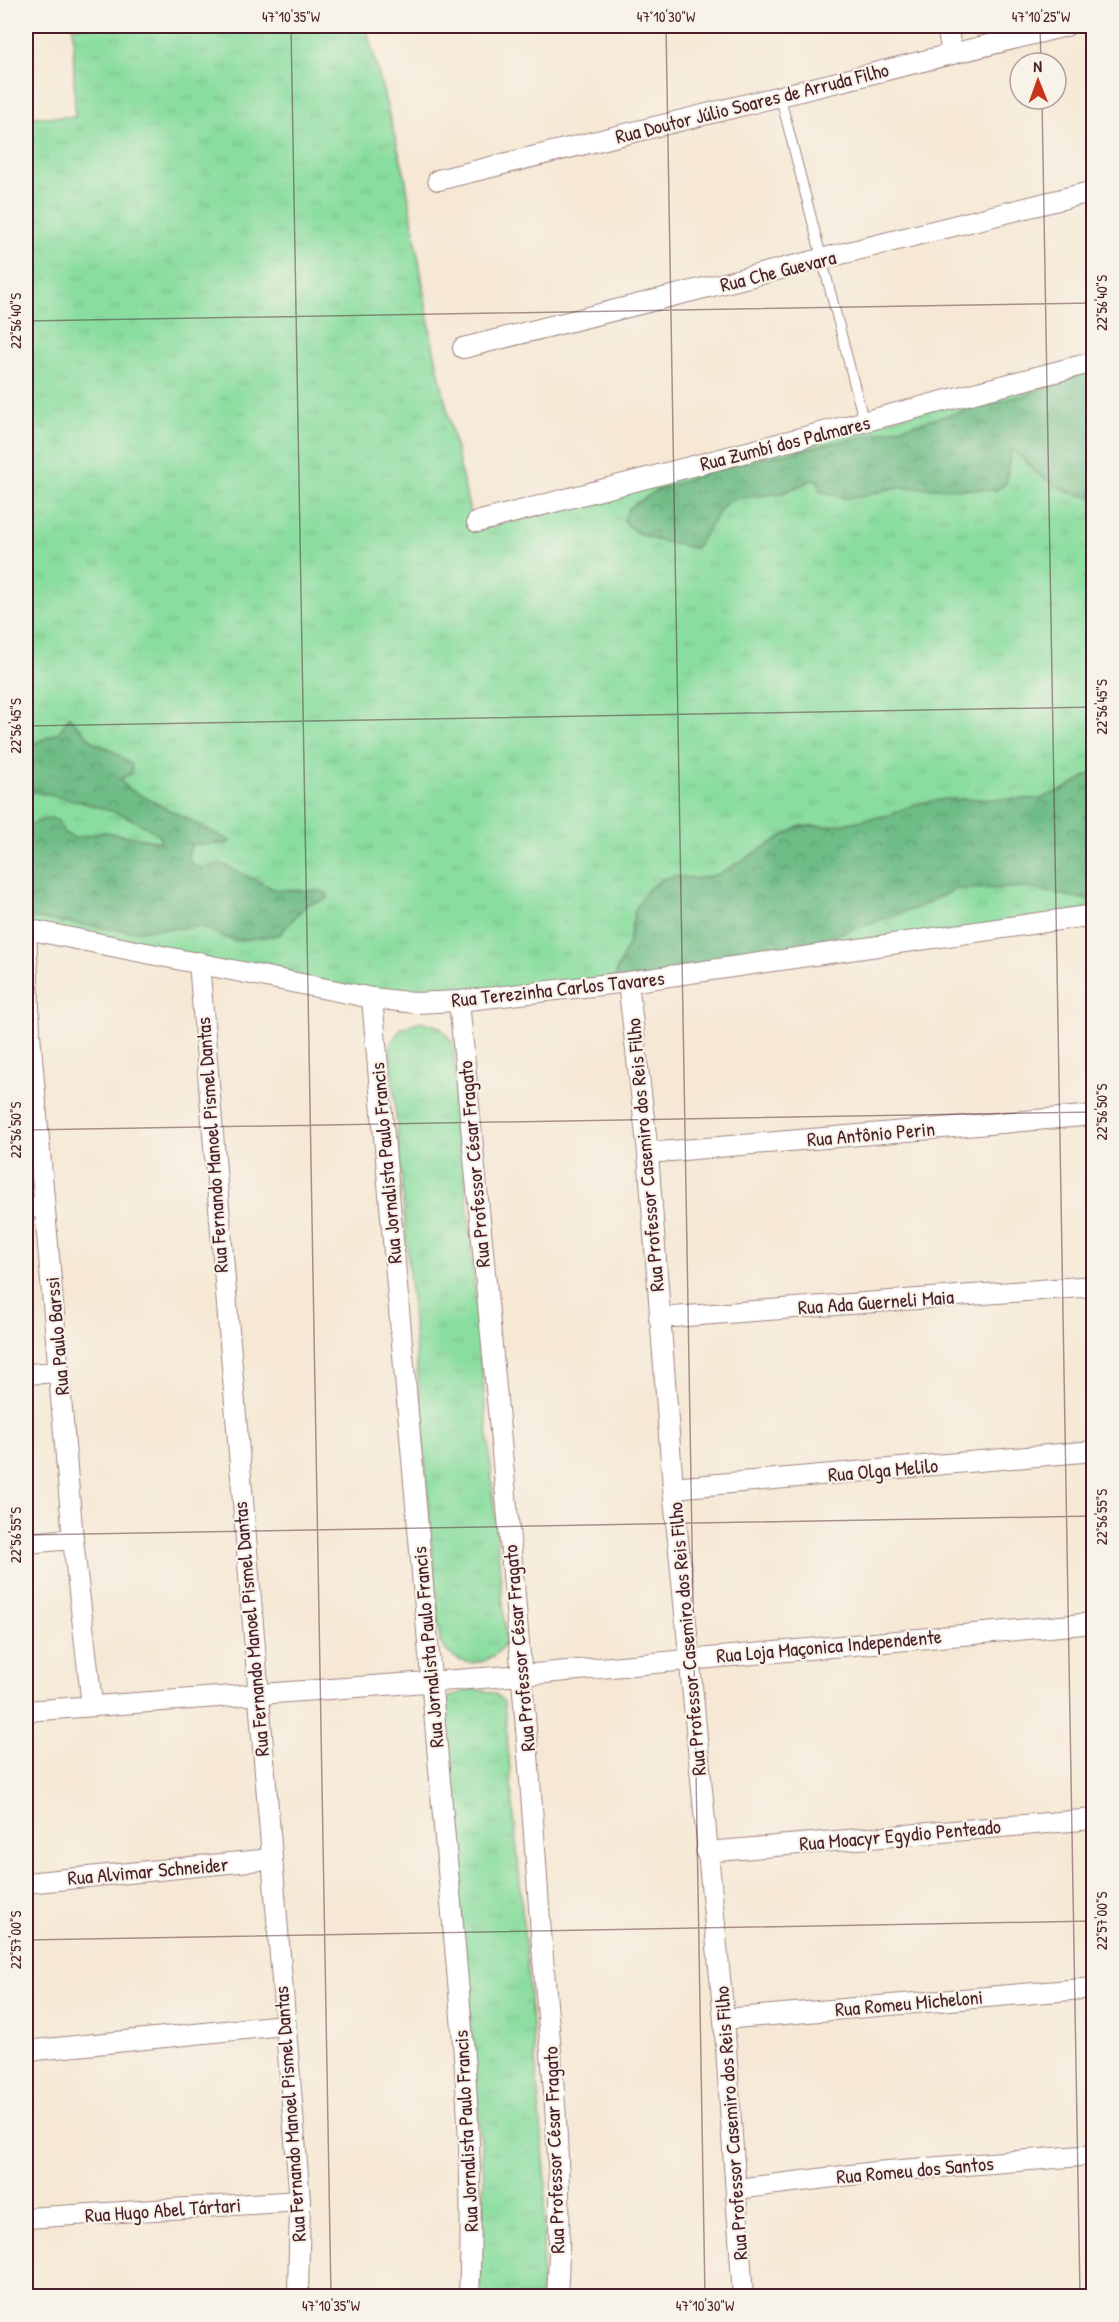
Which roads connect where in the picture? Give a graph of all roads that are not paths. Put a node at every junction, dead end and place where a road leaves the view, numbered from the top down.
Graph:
1 (947, 26) edge
2 (1066, 26) edge
3 (952, 54) junction
4 (780, 96) junction
5 (438, 180) dead end
6 (1094, 191) edge
7 (822, 260) junction
8 (463, 348) dead end
9 (1094, 362) edge
10 (864, 423) junction
11 (477, 522) dead end
12 (1094, 915) edge
13 (26, 929) edge
14 (199, 962) junction
15 (628, 982) junction
16 (372, 998) junction
17 (459, 1000) junction
18 (28, 1034) edge
19 (1094, 1115) edge
20 (648, 1153) junction
21 (45, 1206) junction
22 (26, 1208) edge
23 (1094, 1286) edge
24 (659, 1318) junction
25 (60, 1372) junction
26 (26, 1374) edge
27 (1094, 1451) edge
28 (674, 1488) junction
29 (73, 1539) junction
30 (26, 1543) edge
31 (1094, 1623) edge
32 (689, 1658) junction
33 (523, 1675) junction
34 (431, 1681) junction
35 (257, 1695) junction
36 (92, 1706) junction
37 (26, 1711) edge
38 (1094, 1818) edge
39 (706, 1852) junction
40 (271, 1859) junction
41 (26, 1883) edge
42 (1094, 1988) edge
43 (724, 2019) junction
44 (284, 2025) junction
45 (26, 2050) edge
46 (1094, 2155) edge
47 (737, 2189) junction
48 (300, 2201) junction
49 (26, 2218) edge
50 (298, 2296) edge
51 (469, 2296) edge
52 (557, 2296) edge
53 (743, 2296) edge

1 - 3 street
2 - 3 street, Rua Doutor Júlio Soares de Arruda Filho
3 - 4 street, Rua Doutor Júlio Soares de Arruda Filho
4 - 5 street, Rua Doutor Júlio Soares de Arruda Filho
4 - 7 lane
6 - 7 street, Rua Che Guevara
7 - 8 street, Rua Che Guevara
7 - 10 lane
9 - 10 street, Rua Zumbí dos Palmares
10 - 11 street, Rua Zumbí dos Palmares
12 - 15 street, Rua Terezinha Carlos Tavares
13 - 14 street, Rua Terezinha Carlos Tavares
13 - 18 street, Rua Paulo Barssi
14 - 16 street, Rua Terezinha Carlos Tavares
14 - 35 street, Rua Fernando Manoel Pismel Dantas
15 - 17 street, Rua Terezinha Carlos Tavares
15 - 20 street, Rua Professor Casemiro dos Reis Filho
16 - 17 street, Rua Terezinha Carlos Tavares
16 - 34 street, Rua Jornalista Paulo Francis
17 - 33 street, Rua Professor César Fragato
18 - 21 street, Rua Paulo Barssi
19 - 20 street, Rua Antônio Perin
20 - 24 street, Rua Professor Casemiro dos Reis Filho
21 - 22 street
21 - 25 street, Rua Paulo Barssi
23 - 24 street, Rua Ada Guerneli Maia
24 - 28 street, Rua Professor Casemiro dos Reis Filho
25 - 26 street
25 - 29 street, Rua Paulo Barssi
27 - 28 street, Rua Olga Melilo
28 - 32 street, Rua Professor Casemiro dos Reis Filho
29 - 30 street
29 - 36 street, Rua Paulo Barssi
31 - 32 street, Rua Loja Maçonica Independente
32 - 33 street, Rua Loja Maçonica Independente
32 - 39 street, Rua Professor Casemiro dos Reis Filho
33 - 34 street, Rua Loja Maçonica Independente
33 - 52 street, Rua Professor César Fragato
34 - 35 street, Rua Loja Maçonica Independente
34 - 51 street, Rua Jornalista Paulo Francis
35 - 36 street, Rua Loja Maçonica Independente
35 - 40 street, Rua Fernando Manoel Pismel Dantas
36 - 37 street, Rua Loja Maçonica Independente
38 - 39 street, Rua Moacyr Egydio Penteado
39 - 43 street, Rua Professor Casemiro dos Reis Filho
40 - 41 street, Rua Alvimar Schneider
40 - 44 street, Rua Fernando Manoel Pismel Dantas
42 - 43 street, Rua Romeu Micheloni
43 - 47 street, Rua Professor Casemiro dos Reis Filho
44 - 45 street
44 - 48 street, Rua Fernando Manoel Pismel Dantas
46 - 47 street, Rua Romeu dos Santos
47 - 53 street, Rua Professor Casemiro dos Reis Filho
48 - 49 street, Rua Hugo Abel Tártari
48 - 50 street, Rua Fernando Manoel Pismel Dantas

